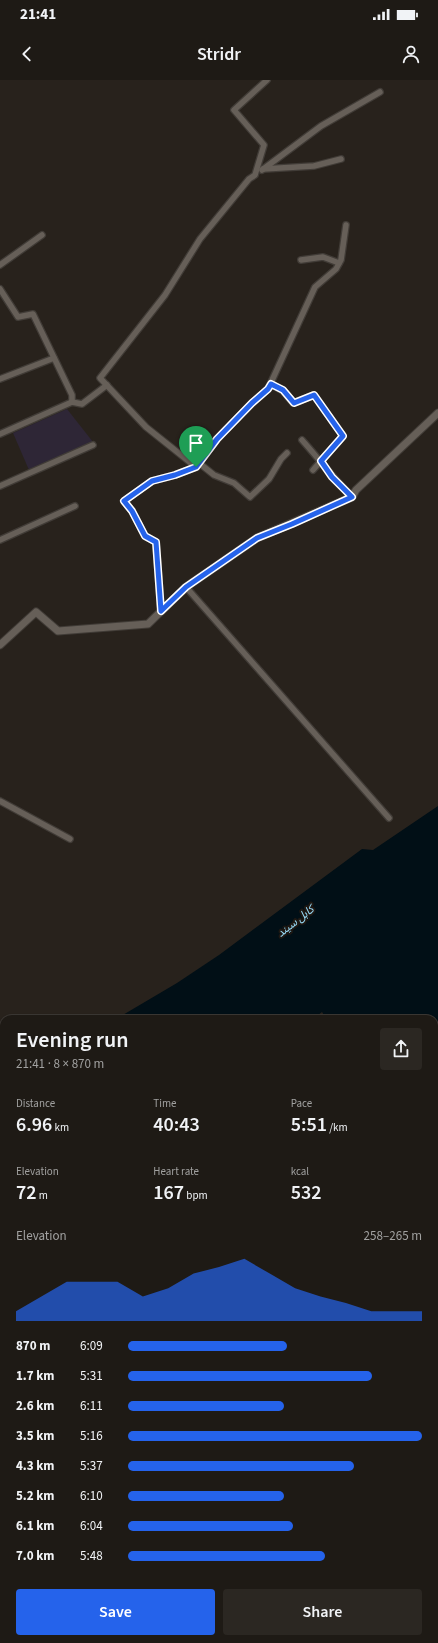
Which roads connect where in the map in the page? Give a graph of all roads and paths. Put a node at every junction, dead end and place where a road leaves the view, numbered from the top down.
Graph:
1 (267, 80) edge
2 (380, 92) dead end
3 (341, 159) dead end
4 (260, 170) junction
5 (346, 226) dead end
6 (42, 235) dead end
7 (301, 260) dead end
8 (339, 263) junction
9 (0, 265) edge
10 (0, 289) edge
11 (54, 358) junction
12 (0, 379) edge
13 (271, 384) junction
14 (107, 385) junction
15 (72, 402) junction
16 (438, 413) edge
17 (0, 434) edge
18 (302, 440) dead end
19 (93, 445) dead end
20 (287, 453) dead end
21 (321, 461) junction
22 (198, 465) junction
23 (313, 470) dead end
24 (0, 486) edge
25 (352, 497) junction
26 (75, 506) dead end
27 (0, 540) edge
28 (186, 587) junction
29 (161, 611) junction
30 (0, 645) edge
31 (0, 801) edge
32 (390, 818) dead end
33 (70, 839) dead end

1 - 4 street
2 - 4 street
3 - 4 street
4 - 14 street
5 - 8 street
6 - 9 street
7 - 8 street
8 - 13 street
10 - 11 street
11 - 12 street
11 - 15 street
13 - 21 street
13 - 22 street
14 - 15 street
14 - 22 street
15 - 17 street
16 - 25 street
18 - 21 street
19 - 24 street
20 - 22 street
21 - 23 street
21 - 25 street
22 - 29 street
25 - 28 street
26 - 27 street
28 - 29 street
28 - 32 street
29 - 30 street
31 - 33 street

